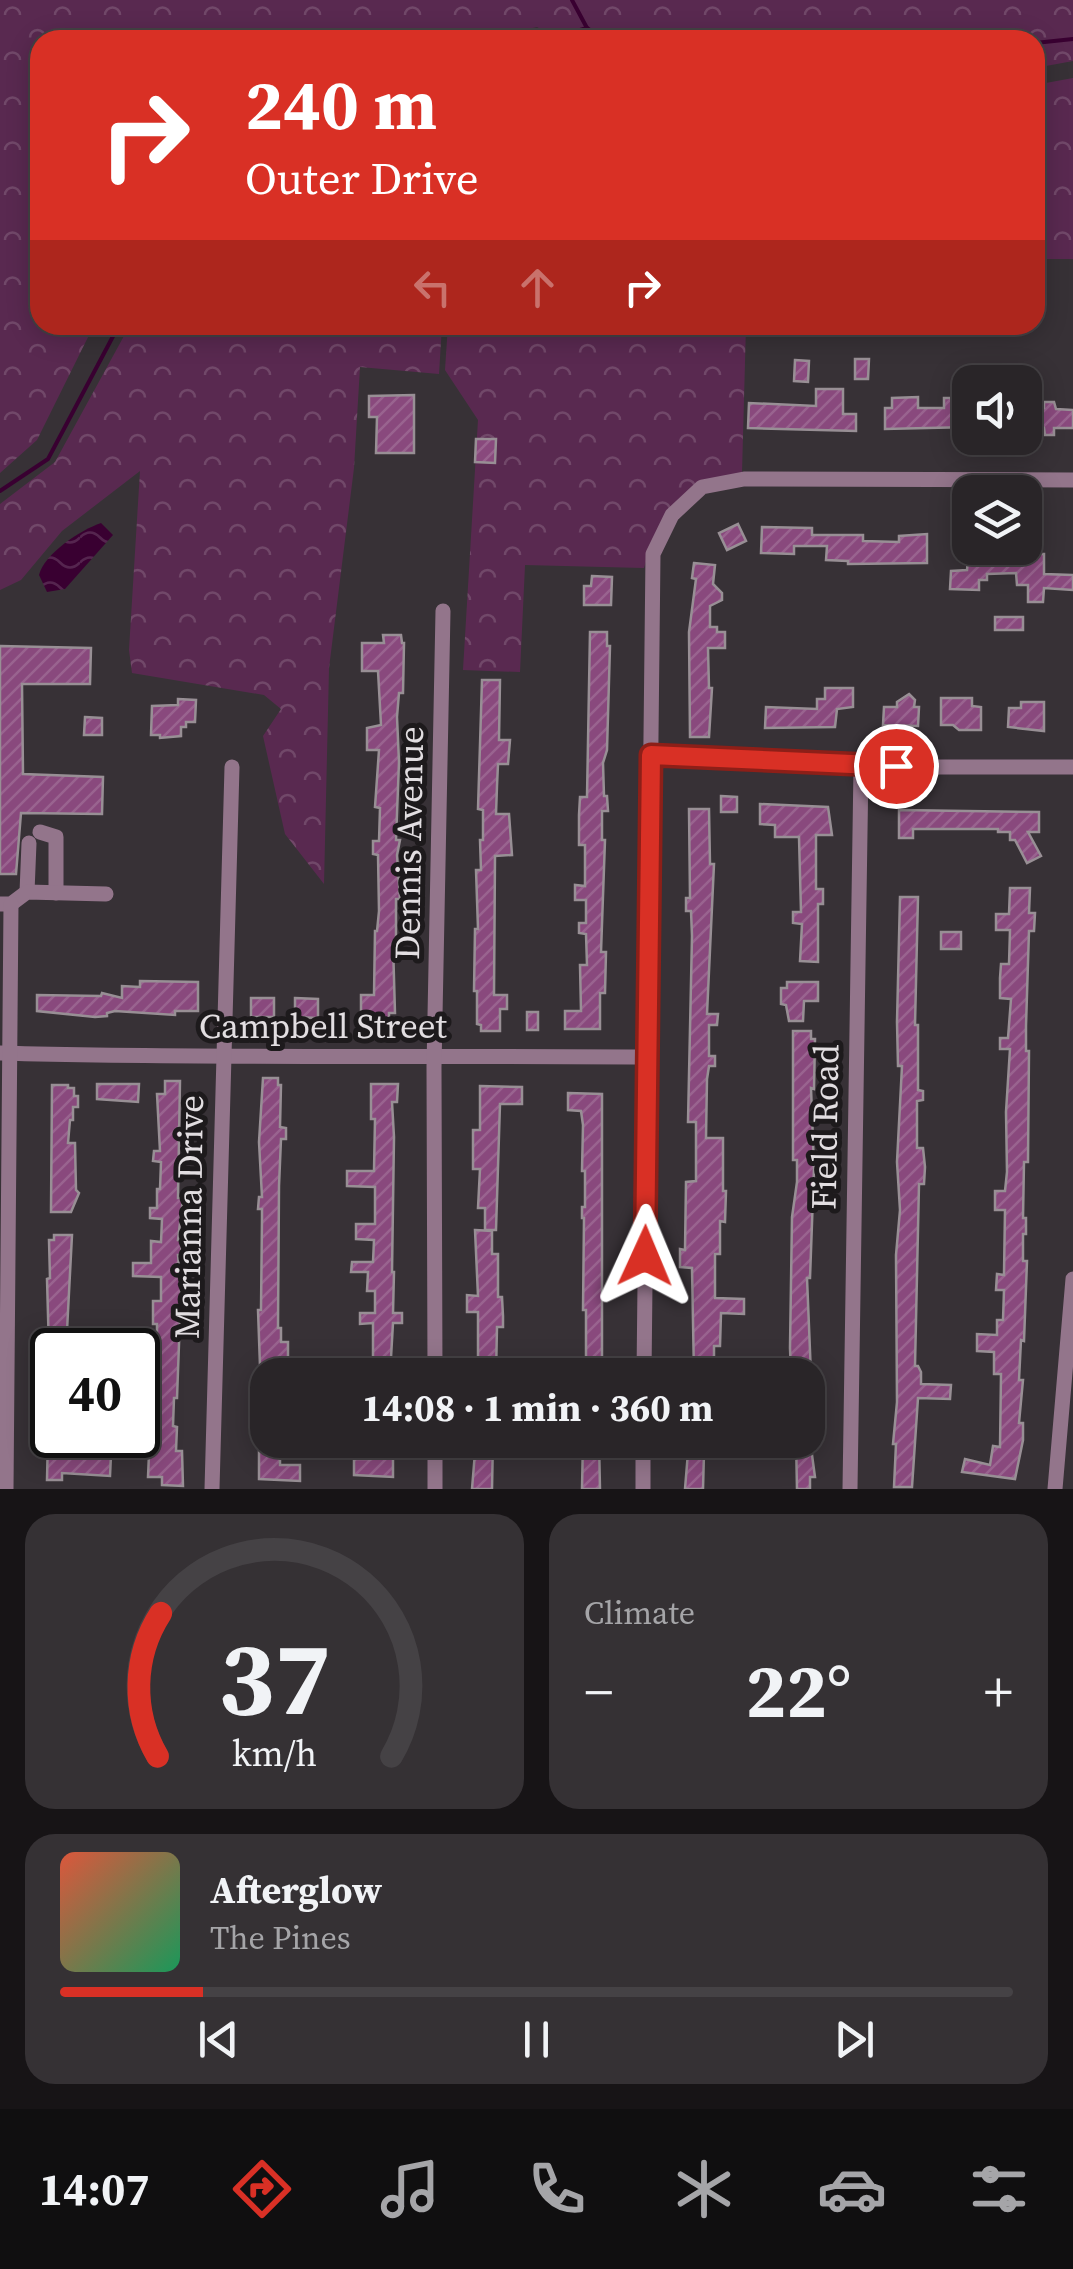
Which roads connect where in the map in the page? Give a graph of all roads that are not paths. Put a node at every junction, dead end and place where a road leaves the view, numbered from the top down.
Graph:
1 (1073, 480) edge
2 (442, 611) dead end
3 (651, 755) junction
4 (232, 766) dead end
5 (861, 766) junction
6 (1073, 767) edge
7 (27, 892) junction
8 (56, 892) junction
9 (106, 894) dead end
10 (6, 904) edge
11 (6, 1054) edge
12 (435, 1055) junction
13 (648, 1057) junction
14 (223, 1058) junction
15 (1073, 1279) edge
16 (434, 1358) edge
17 (644, 1358) edge
18 (435, 1458) edge
19 (644, 1458) edge
20 (6, 1489) edge
21 (212, 1489) edge
22 (435, 1489) edge
23 (643, 1489) edge
24 (850, 1489) edge
25 (1055, 1489) edge

1 - 3 street
2 - 12 street, Dennis Avenue
3 - 5 street
3 - 13 street
4 - 14 street, Marianna Drive
5 - 6 street
5 - 24 street, Field Road
7 - 8 street
7 - 8 street
7 - 10 street
8 - 9 street
10 - 11 street
11 - 14 street, Campbell Street
11 - 20 street
12 - 13 street, Campbell Street
12 - 14 street, Campbell Street
12 - 16 street, Dennis Avenue
13 - 17 street
14 - 21 street, Marianna Drive
15 - 25 street
18 - 22 street
19 - 23 street

